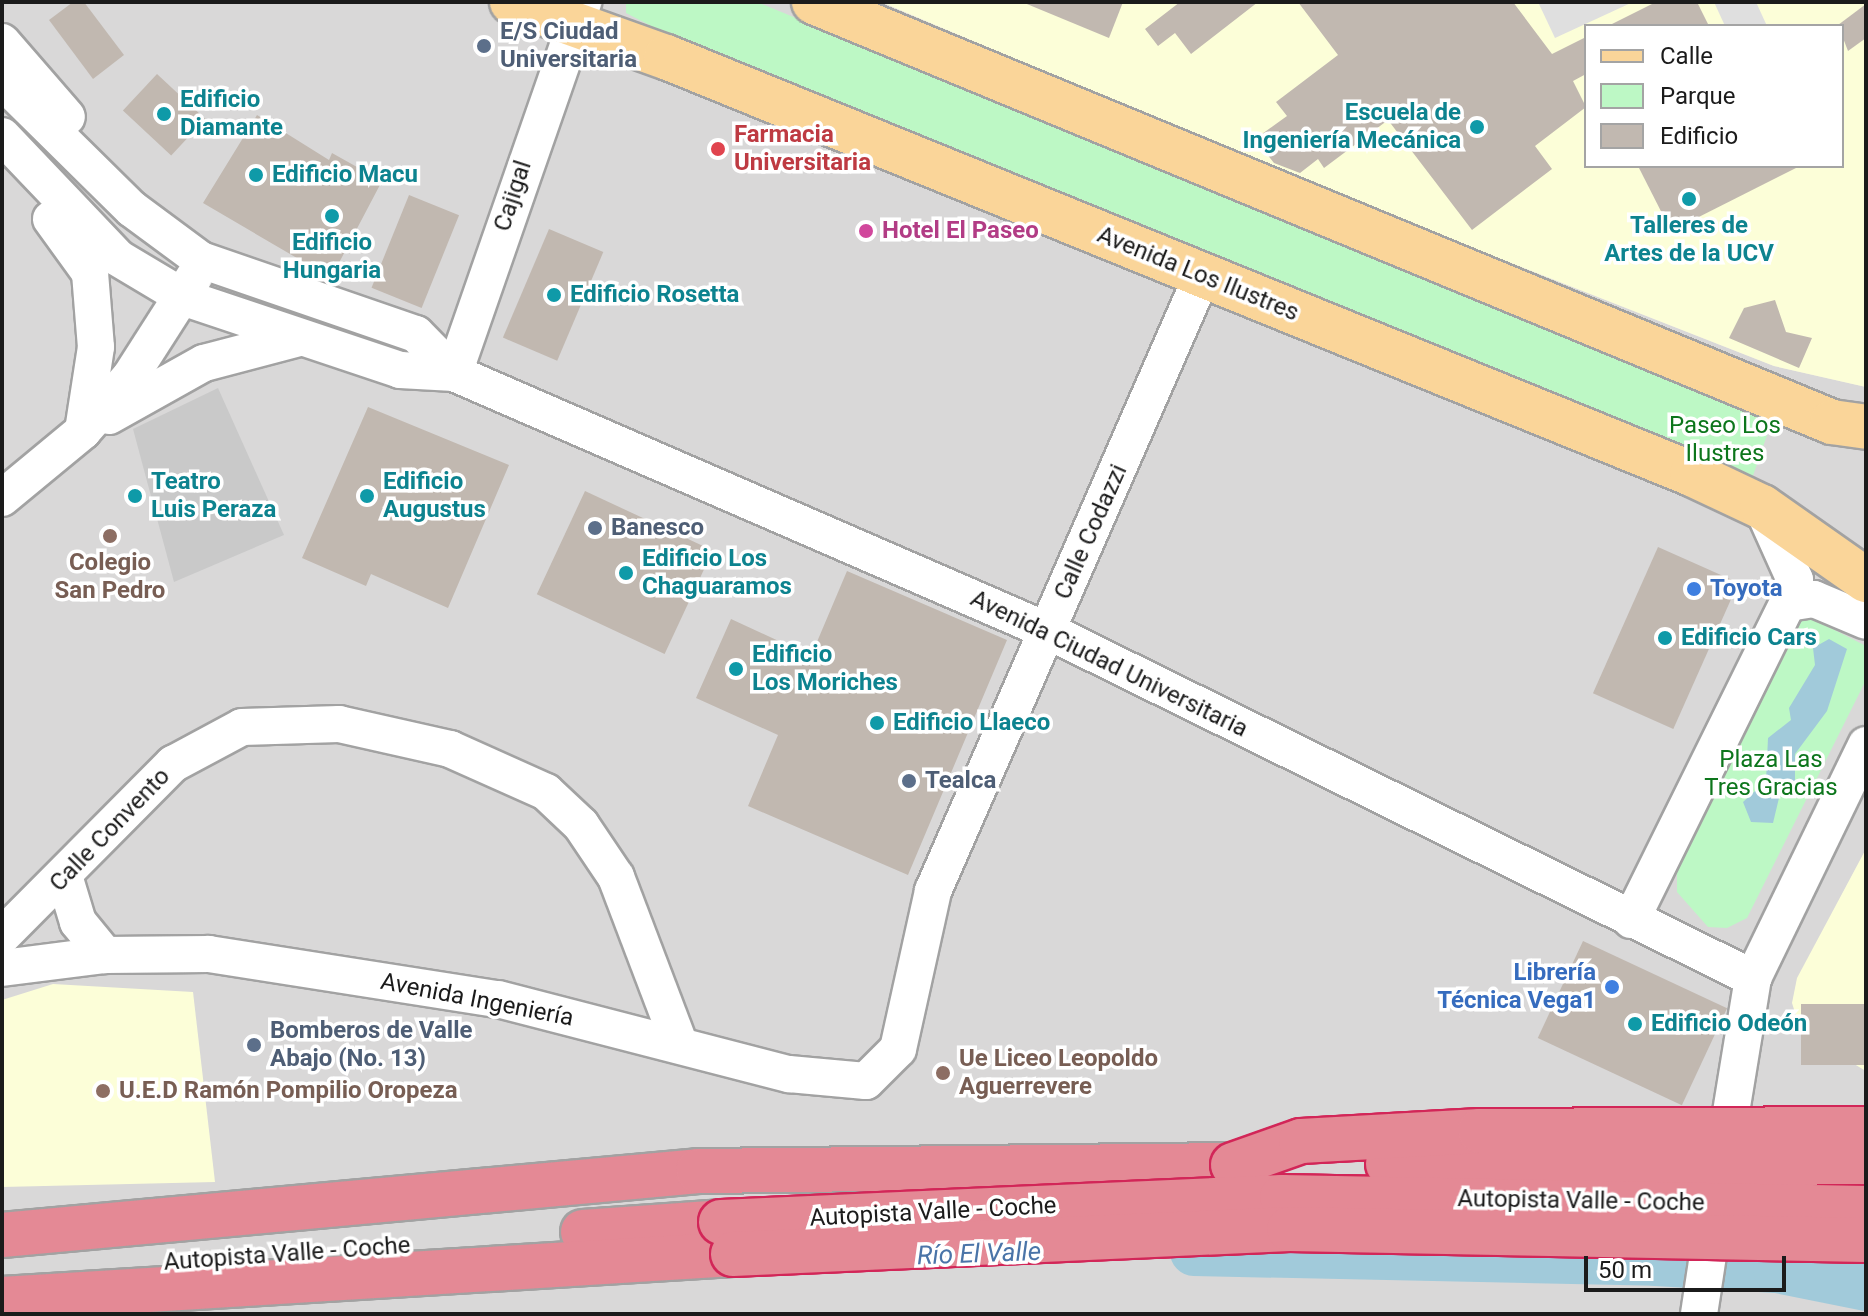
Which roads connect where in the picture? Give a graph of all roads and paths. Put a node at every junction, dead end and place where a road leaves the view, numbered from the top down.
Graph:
1 (513, 2) edge
2 (522, 2) edge
3 (623, 2) edge
4 (814, 2) edge
5 (579, 12) edge
6 (2, 42) edge
7 (666, 57) junction
8 (2, 81) edge
9 (2, 113) edge
10 (2, 136) edge
11 (72, 150) junction
12 (2, 163) edge
13 (201, 260) junction
14 (1202, 276) junction
15 (185, 298) junction
16 (299, 338) junction
17 (454, 373) junction
18 (1866, 427) edge
19 (83, 431) junction
20 (2, 498) edge
21 (1762, 507) junction
22 (1866, 580) edge
23 (1788, 603) junction
24 (1866, 621) edge
25 (1048, 631) junction
26 (1866, 745) edge
27 (65, 879) junction
28 (1631, 920) junction
29 (2, 936) edge
30 (105, 955) junction
31 (2, 968) edge
32 (1753, 978) junction
33 (902, 1015) joint
34 (679, 1043) junction
35 (1866, 1129) edge
36 (1866, 1162) edge
37 (1233, 1165) junction
38 (1866, 1208) edge
39 (2, 1235) edge
40 (727, 1238) junction
41 (1866, 1240) edge
42 (2, 1276) edge
43 (2, 1299) edge
44 (1699, 1314) edge

1 - 2 main road
1 - 5 main road, Avenida Los Ilustres
3 - 7 main road
4 - 18 main road
5 - 7 main road, Avenida Los Ilustres
5 - 17 street, Cajigal
6 - 11 street
7 - 14 main road, Avenida Los Ilustres
8 - 11 street, Avenida Ciudad Universitaria
9 - 15 street, Avenida Ciudad Universitaria
10 - 15 street, Avenida Ciudad Universitaria
11 - 13 street, Avenida Ciudad Universitaria
12 - 19 street
13 - 15 street
13 - 17 street, Avenida Ciudad Universitaria
14 - 21 main road, Avenida Los Ilustres
14 - 25 street, Calle Codazzi
15 - 16 street, Avenida Ciudad Universitaria
15 - 19 street
16 - 17 street, Avenida Ciudad Universitaria
16 - 19 street
17 - 25 street, Avenida Ciudad Universitaria
19 - 20 street
21 - 22 main road, Avenida Los Ilustres
21 - 23 street
23 - 24 street
23 - 28 street
25 - 28 street, Avenida Ciudad Universitaria
25 - 33 street, Calle Codazzi
26 - 32 street
27 - 29 street, Calle Convento
27 - 30 street
27 - 34 street, Calle Convento
28 - 32 street, Avenida Ciudad Universitaria
30 - 31 street, Avenida Ingeniería
30 - 34 street, Avenida Ingeniería
32 - 44 street
33 - 34 street, Avenida Ingeniería
35 - 37 highway, bridge
36 - 37 highway, Autopista Valle - Coche, bridge
37 - 39 highway, Autopista Valle - Coche
38 - 40 highway, Autopista Valle - Coche, bridge
40 - 41 highway, Autopista Valle - Coche, bridge
40 - 42 highway, Autopista Valle - Coche
40 - 43 highway, Autopista Valle - Coche

